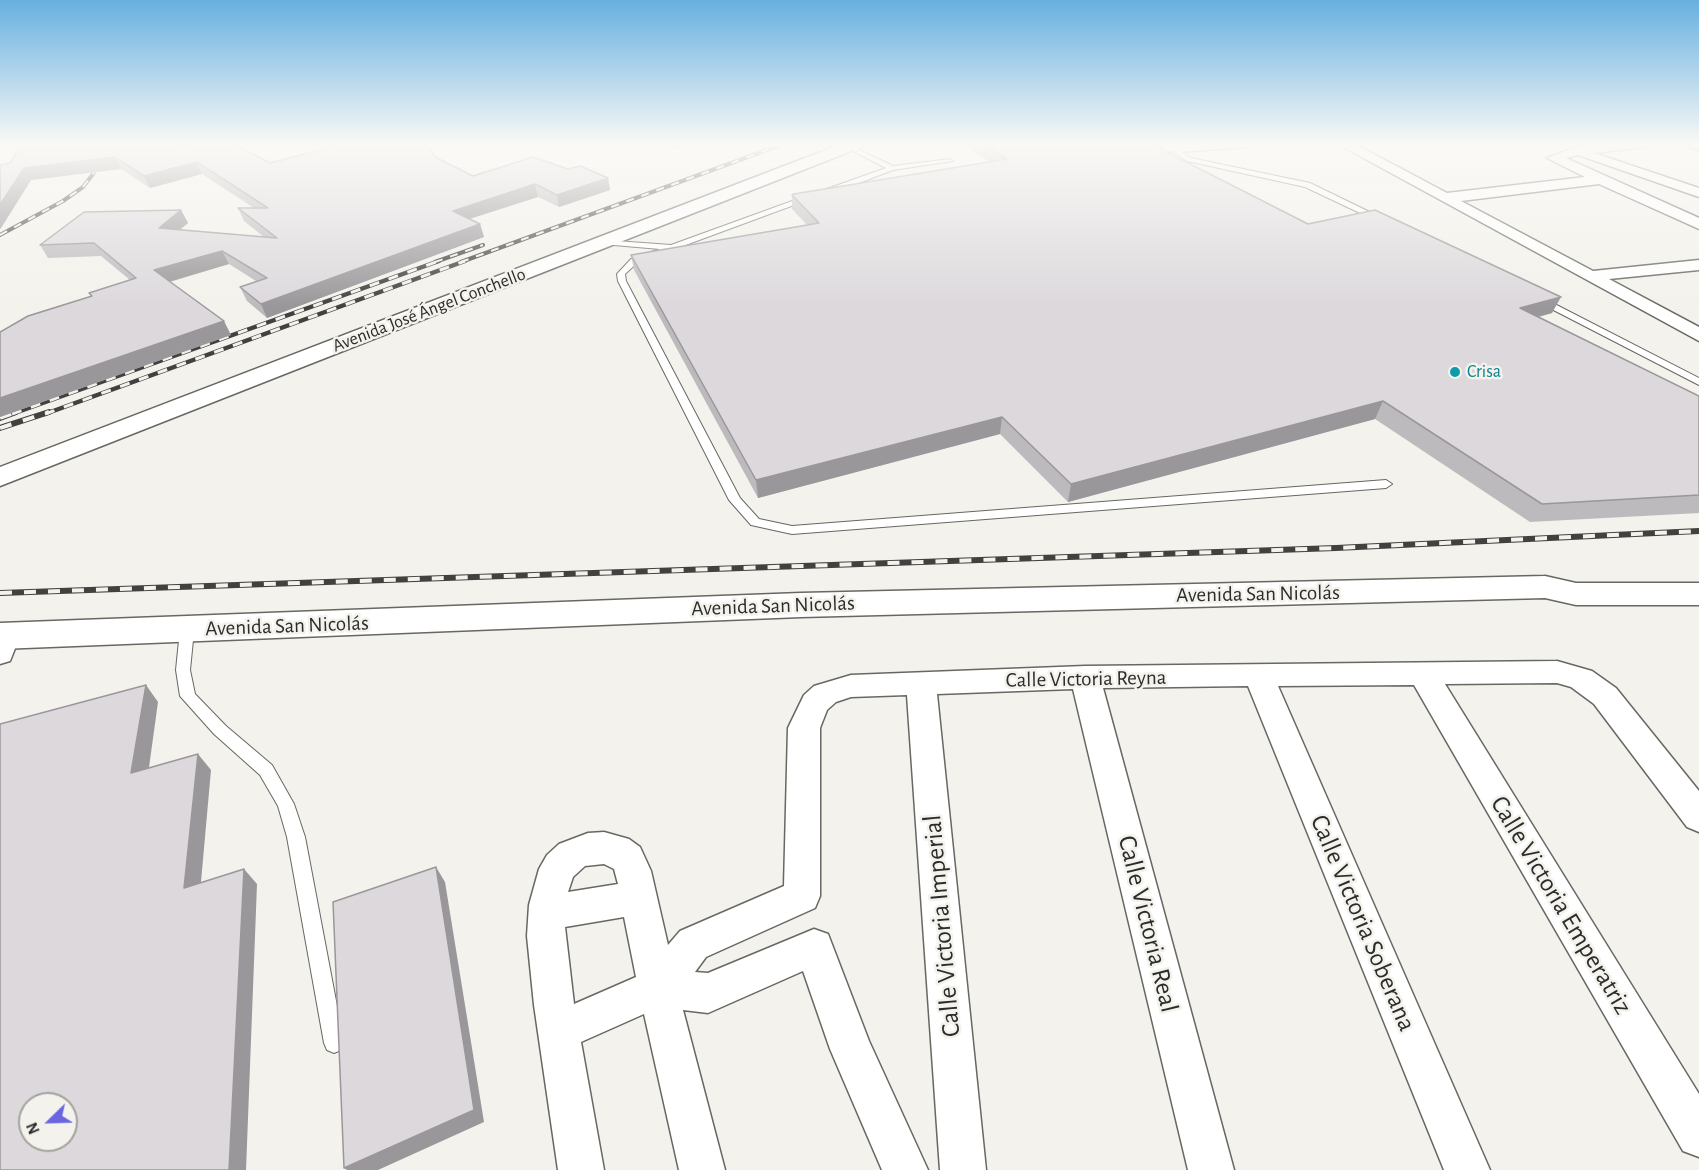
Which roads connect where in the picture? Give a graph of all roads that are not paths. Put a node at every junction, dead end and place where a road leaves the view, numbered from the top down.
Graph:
1 (707, 198) edge
2 (714, 198) edge
3 (810, 198) edge
4 (1334, 198) edge
5 (1446, 198) joint
6 (1449, 198) edge
7 (1640, 198) edge
8 (1391, 224) edge
9 (1699, 224) edge
10 (602, 242) junction
11 (674, 247) junction
12 (1699, 265) edge
13 (1591, 276) junction
14 (1531, 295) edge
15 (1699, 335) edge
16 (1699, 382) edge
17 (0, 465) edge
18 (0, 477) edge
19 (1386, 484) dead end
20 (1699, 573) edge
21 (1545, 587) junction
22 (1699, 594) edge
23 (187, 630) junction
24 (2, 642) edge
25 (1423, 674) junction
26 (1085, 677) junction
27 (1258, 677) junction
28 (921, 682) junction
29 (1699, 817) edge
30 (639, 897) junction
31 (547, 913) junction
32 (658, 988) junction
33 (558, 1031) junction
34 (334, 1043) dead end
35 (1699, 1135) edge
36 (582, 1170) edge
37 (702, 1170) edge
38 (905, 1170) edge
39 (963, 1170) edge
40 (1211, 1170) edge
41 (1467, 1170) edge

1 - 17 main road, Avenida José Ángel Conchello
2 - 10 main road, Avenida José Ángel Conchello
3 - 11 lane
4 - 8 lane
5 - 6 street
5 - 13 street
7 - 9 street
10 - 11 lane
10 - 18 main road, Avenida José Ángel Conchello
11 - 19 lane
12 - 13 street
13 - 15 street
14 - 16 lane
20 - 21 main road, Avenida San Nicolás
21 - 22 main road, Avenida San Nicolás
21 - 23 main road, Avenida San Nicolás
23 - 24 main road, Avenida San Nicolás
23 - 34 lane
25 - 27 street, Calle Victoria Reyna
25 - 29 street, Calle Victoria Reyna
25 - 35 street, Calle Victoria Emperatriz
26 - 27 street, Calle Victoria Reyna
26 - 28 street, Calle Victoria Reyna
26 - 40 street, Calle Victoria Real
27 - 41 street, Calle Victoria Soberana
28 - 32 street, Calle Victoria Reyna
28 - 39 street, Calle Victoria Imperial
30 - 31 street
30 - 31 street
30 - 32 street
31 - 33 street
32 - 33 street
32 - 37 street
32 - 38 street
33 - 36 street

